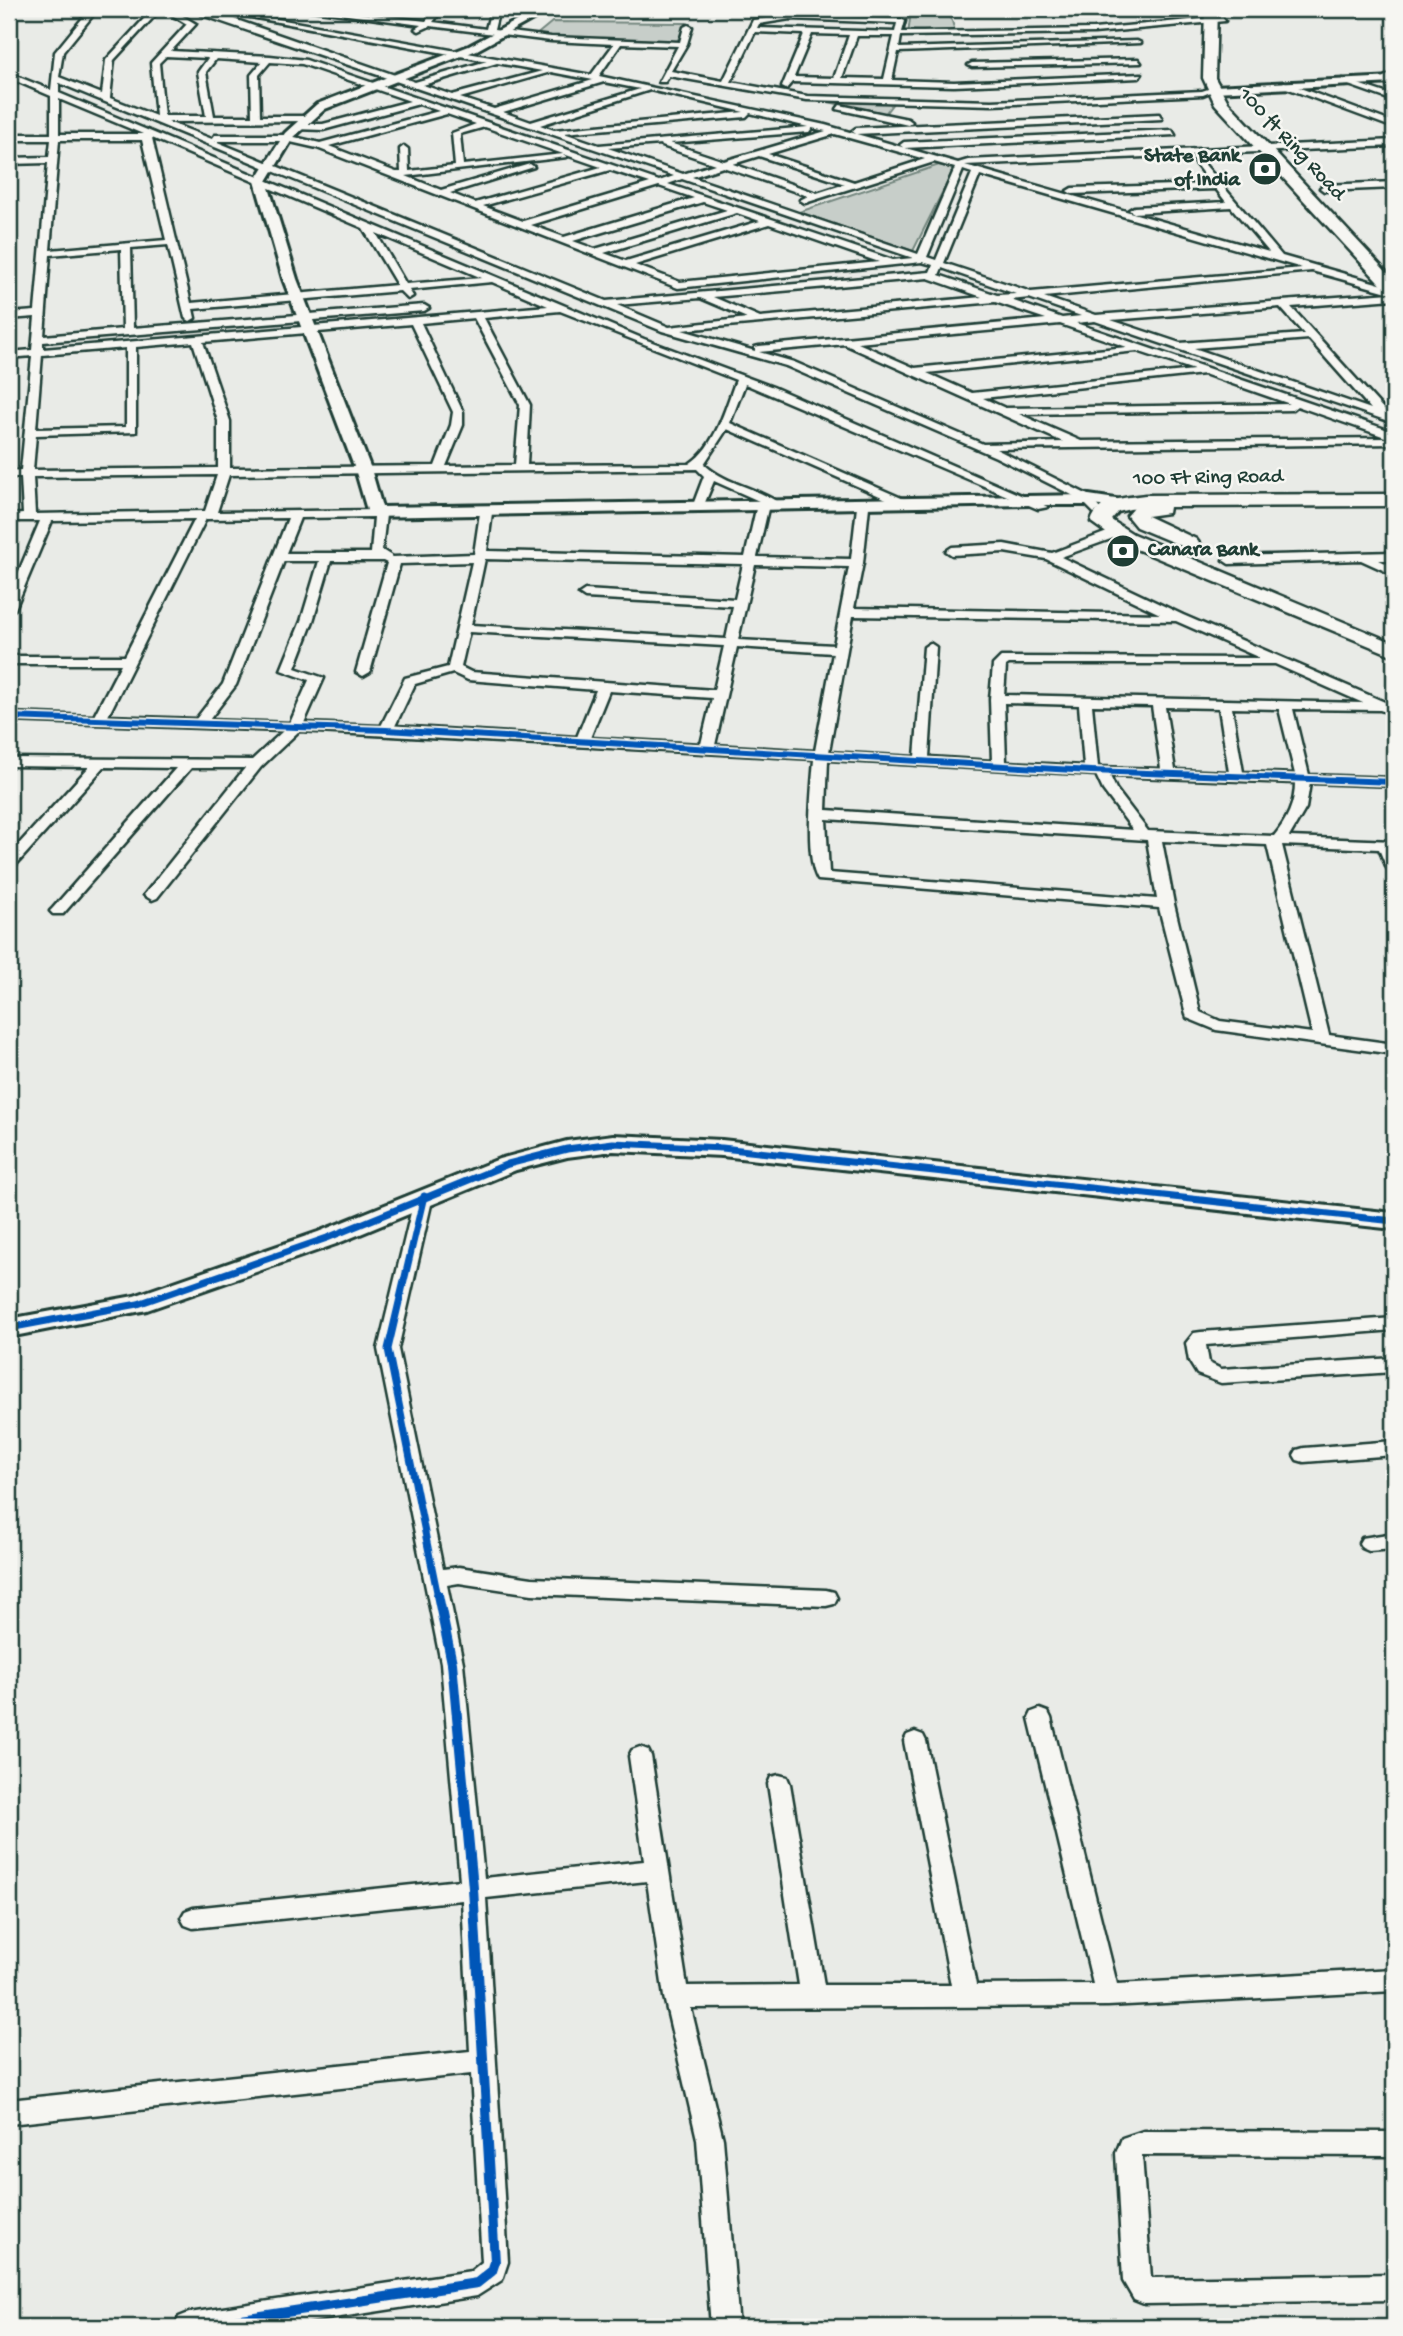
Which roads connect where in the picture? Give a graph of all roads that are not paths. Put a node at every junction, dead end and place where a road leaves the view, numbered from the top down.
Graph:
1 (94, 9) edge
2 (161, 9) edge
3 (309, 9) edge
4 (439, 9) edge
5 (495, 9) edge
6 (546, 9) edge
7 (777, 9) edge
8 (964, 9) edge
9 (203, 10) edge
10 (1217, 14) edge
11 (782, 17) junction
12 (966, 18) dead end
13 (427, 25) junction
14 (688, 27) dead end
15 (1136, 29) junction
16 (752, 30) junction
17 (809, 32) junction
18 (489, 33) junction
19 (504, 34) junction
20 (853, 35) junction
21 (898, 37) junction
22 (557, 39) junction
23 (394, 42) junction
24 (619, 42) junction
25 (1137, 43) junction
26 (683, 44) junction
27 (550, 48) dead end
28 (896, 50) junction
29 (1224, 50) dead end
30 (163, 53) junction
31 (461, 53) junction
32 (214, 56) junction
33 (542, 57) dead end
34 (270, 58) junction
35 (499, 60) junction
36 (1138, 61) junction
37 (972, 65) dead end
38 (535, 66) junction
39 (554, 70) junction
40 (667, 73) junction
41 (1394, 74) edge
42 (9, 75) edge
43 (1139, 76) junction
44 (55, 78) junction
45 (396, 78) junction
46 (599, 78) junction
47 (789, 79) junction
48 (1388, 80) edge
49 (837, 81) junction
50 (1346, 81) junction
51 (726, 83) junction
52 (887, 83) junction
53 (1223, 84) junction
54 (1284, 84) junction
55 (376, 85) junction
56 (414, 85) junction
57 (653, 89) junction
58 (55, 94) junction
59 (783, 94) junction
60 (1140, 95) junction
61 (106, 97) junction
62 (799, 97) junction
63 (452, 98) junction
64 (1394, 99) edge
65 (420, 101) junction
66 (449, 111) junction
67 (494, 112) junction
68 (760, 113) junction
69 (210, 117) junction
70 (256, 117) junction
71 (1159, 117) junction
72 (158, 120) junction
73 (517, 120) junction
74 (302, 123) junction
75 (488, 125) junction
76 (530, 125) junction
77 (1394, 126) edge
78 (825, 128) junction
79 (925, 128) junction
80 (550, 131) junction
81 (838, 132) junction
82 (1172, 133) junction
83 (9, 137) edge
84 (55, 137) junction
85 (151, 137) junction
86 (205, 138) junction
87 (286, 138) junction
88 (658, 141) junction
89 (1394, 143) edge
90 (887, 145) junction
91 (320, 146) junction
92 (598, 147) junction
93 (404, 149) dead end
94 (1187, 152) junction
95 (1394, 152) edge
96 (573, 154) junction
97 (760, 154) junction
98 (1283, 155) junction
99 (563, 157) junction
100 (935, 159) junction
101 (51, 160) junction
102 (9, 161) edge
103 (1198, 162) junction
104 (268, 164) junction
105 (722, 164) junction
106 (957, 164) junction
107 (459, 166) junction
108 (608, 167) junction
109 (981, 171) junction
110 (405, 172) junction
111 (394, 174) junction
112 (684, 176) junction
113 (261, 181) junction
114 (658, 184) junction
115 (853, 184) junction
116 (1394, 185) edge
117 (1218, 186) junction
118 (1324, 189) dead end
119 (1055, 192) junction
120 (440, 193) junction
121 (816, 196) junction
122 (702, 199) junction
123 (1233, 204) junction
124 (473, 206) junction
125 (779, 209) junction
126 (737, 210) junction
127 (1120, 211) junction
128 (769, 220) junction
129 (520, 225) junction
130 (369, 228) junction
131 (1368, 239) dead end
132 (562, 241) junction
133 (171, 242) junction
134 (1268, 245) junction
135 (127, 246) junction
136 (1257, 251) junction
137 (45, 253) junction
138 (592, 253) junction
139 (1277, 256) junction
140 (921, 259) junction
141 (939, 264) junction
142 (624, 265) junction
143 (897, 265) junction
144 (1317, 269) junction
145 (1394, 269) edge
146 (966, 274) junction
147 (932, 276) junction
148 (495, 279) junction
149 (679, 285) junction
150 (402, 288) junction
151 (1394, 292) edge
152 (579, 294) junction
153 (701, 295) junction
154 (297, 296) junction
155 (1030, 296) junction
156 (540, 297) junction
157 (994, 299) junction
158 (512, 300) dead end
159 (498, 301) dead end
160 (1282, 303) junction
161 (603, 304) junction
162 (187, 306) junction
163 (565, 307) junction
164 (415, 308) junction
165 (42, 314) junction
166 (477, 314) junction
167 (9, 316) edge
168 (1093, 318) junction
169 (760, 320) junction
170 (415, 321) junction
171 (1060, 321) junction
172 (308, 324) junction
173 (192, 327) junction
174 (666, 329) junction
175 (128, 332) junction
176 (1313, 335) junction
177 (41, 339) junction
178 (197, 339) junction
179 (846, 342) junction
180 (131, 345) junction
181 (1174, 346) junction
182 (1139, 349) junction
183 (741, 350) junction
184 (39, 352) junction
185 (9, 355) edge
186 (790, 364) junction
187 (913, 371) junction
188 (1203, 373) junction
189 (745, 380) junction
190 (969, 396) junction
191 (1306, 407) junction
192 (1005, 411) junction
193 (1389, 418) edge
194 (724, 424) junction
195 (32, 432) junction
196 (1394, 439) edge
197 (980, 446) junction
198 (1083, 446) junction
199 (698, 464) junction
200 (521, 467) junction
201 (440, 468) junction
202 (363, 470) junction
203 (223, 472) junction
204 (27, 473) junction
205 (9, 474) edge
206 (710, 477) junction
207 (1394, 500) edge
208 (902, 502) junction
209 (1036, 503) junction
210 (699, 505) junction
211 (767, 506) junction
212 (863, 507) junction
213 (1394, 508) edge
214 (1122, 511) junction
215 (296, 513) junction
216 (486, 513) junction
217 (206, 514) junction
218 (377, 514) junction
219 (29, 517) junction
220 (48, 517) junction
221 (9, 518) edge
222 (1115, 533) junction
223 (952, 551) dead end
224 (480, 556) junction
225 (1051, 556) junction
226 (1394, 556) edge
227 (281, 557) junction
228 (326, 557) junction
229 (1360, 557) junction
230 (389, 558) junction
231 (1229, 561) junction
232 (750, 563) junction
233 (858, 563) junction
234 (1394, 571) edge
235 (585, 594) dead end
236 (741, 603) junction
237 (9, 610) edge
238 (845, 612) junction
239 (1179, 618) junction
240 (463, 628) junction
241 (1394, 631) edge
242 (733, 643) junction
243 (930, 647) dead end
244 (838, 649) junction
245 (1394, 650) edge
246 (9, 660) edge
247 (130, 660) junction
248 (1279, 663) junction
249 (454, 669) junction
250 (363, 672) dead end
251 (604, 686) junction
252 (720, 695) junction
253 (997, 699) junction
254 (1084, 701) junction
255 (1158, 703) junction
256 (1225, 704) junction
257 (1285, 705) junction
258 (1390, 709) edge
259 (9, 717) edge
260 (99, 720) junction
261 (200, 723) junction
262 (295, 727) junction
263 (386, 730) junction
264 (582, 741) junction
265 (707, 748) junction
266 (823, 755) junction
267 (101, 762) junction
268 (188, 762) junction
269 (922, 763) junction
270 (257, 764) junction
271 (11, 765) edge
272 (999, 766) junction
273 (1096, 772) junction
274 (1169, 774) junction
275 (1237, 776) junction
276 (1304, 779) junction
277 (1394, 782) edge
278 (817, 814) junction
279 (1148, 836) junction
280 (1276, 840) junction
281 (1390, 844) edge
282 (9, 864) edge
283 (1394, 868) edge
284 (152, 895) dead end
285 (1166, 904) junction
286 (58, 911) dead end
287 (1322, 1041) junction
288 (1394, 1049) edge
289 (424, 1196) junction
290 (1394, 1221) edge
291 (1394, 1324) edge
292 (9, 1328) edge
293 (1394, 1365) edge
294 (1394, 1448) edge
295 (1304, 1455) dead end
296 (1394, 1541) edge
297 (1369, 1543) dead end
298 (435, 1578) junction
299 (826, 1598) dead end
300 (1040, 1718) dead end
301 (915, 1741) dead end
302 (640, 1756) dead end
303 (779, 1784) dead end
304 (658, 1870) junction
305 (473, 1888) junction
306 (193, 1918) dead end
307 (1394, 1980) edge
308 (1108, 1994) junction
309 (813, 1996) junction
310 (966, 1996) junction
311 (676, 1997) junction
312 (483, 2061) junction
313 (9, 2112) edge
314 (1394, 2144) edge
315 (1394, 2287) edge
316 (244, 2323) edge
317 (189, 2327) edge
318 (725, 2327) edge

1 - 44 street
2 - 9 street
2 - 30 street
2 - 61 street
3 - 13 street
4 - 13 street
5 - 18 street
6 - 19 main road
7 - 11 street
8 - 12 street
9 - 23 street
9 - 45 street
10 - 15 street
10 - 29 main road
10 - 53 main road, 100 ft Ring Road
11 - 16 street
11 - 21 street
13 - 18 street
13 - 23 street
14 - 26 street
15 - 21 street
15 - 25 street
16 - 17 street
16 - 51 street
17 - 20 street
17 - 47 street
18 - 19 street
19 - 22 street
19 - 31 main road
20 - 21 street
20 - 49 street
21 - 28 street
22 - 24 street
22 - 27 street
23 - 31 street
24 - 26 street
24 - 46 street
25 - 28 street
25 - 36 street
26 - 40 street
28 - 52 street
30 - 32 street
30 - 72 street
31 - 35 street
31 - 45 main road
32 - 34 street
32 - 69 street
33 - 38 street
34 - 55 street
34 - 70 street
35 - 38 street
35 - 56 street
36 - 37 street
36 - 43 street
38 - 39 street
39 - 46 street
39 - 63 street
40 - 51 street
40 - 57 street
41 - 48 street
42 - 58 street
43 - 52 street
43 - 60 street
44 - 58 street
44 - 61 street
45 - 55 main road
45 - 56 street
46 - 57 street
46 - 67 street
47 - 49 street
47 - 59 street
48 - 50 main road
49 - 52 street
50 - 54 main road
50 - 64 street
51 - 59 street
53 - 54 main road
53 - 60 street
53 - 98 main road, 100 ft Ring Road
54 - 77 street
55 - 65 street
55 - 74 main road
56 - 63 street
57 - 68 street
57 - 76 street
58 - 84 street
58 - 85 street
59 - 62 street
60 - 62 street
60 - 71 street
61 - 72 street
62 - 79 street
63 - 65 street
63 - 67 street
65 - 66 street
65 - 74 street
66 - 75 street
66 - 91 street
67 - 73 street
68 - 78 street
68 - 80 street
69 - 70 street
69 - 72 street
70 - 74 street
71 - 79 street
71 - 82 street
72 - 86 street
73 - 75 street
73 - 76 street
74 - 87 main road
75 - 96 street
75 - 107 street
76 - 80 street
78 - 81 street
78 - 88 street
79 - 81 street
80 - 92 street
81 - 90 street
81 - 97 street
82 - 90 street
82 - 94 street
83 - 84 street
84 - 85 street
84 - 101 street
85 - 86 street
85 - 113 street
85 - 133 street
86 - 87 street
86 - 104 street
87 - 91 street
87 - 104 main road
88 - 92 street
88 - 105 street
89 - 98 street
90 - 100 street
91 - 111 street
92 - 96 street
92 - 112 street
93 - 110 street
94 - 98 street
94 - 106 street
95 - 98 street
96 - 99 street
96 - 108 street
97 - 105 street
97 - 115 street
98 - 103 street
98 - 151 main road, 100 ft Ring Road
99 - 107 street
99 - 120 street
100 - 106 street
100 - 115 street
101 - 102 street
101 - 137 street
103 - 109 street
103 - 117 street
104 - 113 main road
104 - 152 street
105 - 112 street
105 - 121 street
106 - 109 street
106 - 140 street
107 - 110 street
108 - 114 street
108 - 124 street
109 - 119 street
109 - 141 street
110 - 111 street
111 - 120 street
112 - 114 street
112 - 125 street
113 - 130 street
113 - 154 main road
114 - 122 street
114 - 129 street
115 - 121 street
116 - 118 street
117 - 119 street
117 - 123 street
119 - 127 street
120 - 124 street
121 - 125 street
122 - 126 street
122 - 132 street
123 - 127 street
123 - 134 street
124 - 129 street
125 - 140 street
126 - 128 street
126 - 138 street
127 - 136 street
128 - 142 street
128 - 143 street
129 - 132 street
130 - 148 street
130 - 150 street
131 - 145 main road
132 - 138 street
133 - 135 street
133 - 162 street
134 - 136 street
134 - 139 street
135 - 137 street
135 - 175 street
136 - 139 street
137 - 165 street
138 - 142 street
139 - 144 street
140 - 141 street
140 - 143 street
141 - 146 street
141 - 147 street
142 - 149 street
143 - 149 street
144 - 151 street
144 - 155 street
146 - 147 street
146 - 155 street
147 - 153 street
147 - 157 street
148 - 150 street
148 - 156 street
149 - 152 street
150 - 154 street
150 - 164 street
151 - 160 street
152 - 156 street
152 - 161 street
153 - 161 street
153 - 169 street
154 - 162 street
154 - 172 main road
155 - 157 street
155 - 168 street
156 - 158 street
156 - 163 street
157 - 169 street
157 - 171 street
159 - 164 street
160 - 168 street
160 - 176 street
161 - 163 street
161 - 174 street
162 - 173 street
163 - 166 street
163 - 189 street
164 - 172 street
165 - 167 street
165 - 177 street
166 - 170 street
166 - 200 street
168 - 171 street
168 - 181 street
169 - 174 street
170 - 172 street
170 - 201 street
171 - 179 street
171 - 182 street
172 - 173 street
172 - 178 street
172 - 202 main road
173 - 175 street
174 - 183 street
175 - 177 street
176 - 181 street
176 - 193 street
177 - 184 street
178 - 180 street
178 - 203 street
179 - 183 street
179 - 187 street
180 - 184 street
180 - 195 street
181 - 193 street
182 - 187 street
182 - 188 street
183 - 186 street
184 - 185 street
184 - 195 street
186 - 189 street
186 - 197 street
187 - 190 street
188 - 190 street
188 - 191 street
189 - 194 street
189 - 209 street
190 - 192 street
191 - 192 street
191 - 196 street
192 - 198 street
194 - 199 street
194 - 208 street
195 - 204 street
196 - 198 street
197 - 198 street
197 - 214 street
199 - 200 street
199 - 206 street
200 - 201 street
201 - 202 street
202 - 203 street
202 - 218 main road
203 - 204 street
203 - 217 street
204 - 205 street
204 - 219 street
206 - 210 street
206 - 211 street
207 - 214 main road, 100 Ft Ring Road
208 - 209 main road
208 - 211 main road
209 - 212 main road
209 - 214 main road
210 - 211 main road
210 - 218 main road
211 - 212 main road
211 - 216 main road
211 - 232 street
212 - 233 street
213 - 214 main road
214 - 222 main road, 100 Ft Ring Road
214 - 231 main road, 100 Ft Ring Road
215 - 217 street
215 - 218 street
215 - 227 street
216 - 218 main road
216 - 224 street
217 - 220 street
217 - 247 street
218 - 230 street
219 - 220 street
219 - 221 street
220 - 237 street
222 - 225 street
222 - 245 main road
223 - 225 street
224 - 230 street
224 - 232 street
224 - 240 street
225 - 239 street
226 - 229 street
227 - 228 street
227 - 261 street
228 - 230 street
228 - 262 street
229 - 231 street
229 - 234 street
230 - 250 street
231 - 241 main road, 100 Ft Ring Road
232 - 233 street
232 - 236 street
233 - 238 street
235 - 236 street
236 - 242 street
238 - 239 street
238 - 244 street
239 - 248 street
240 - 242 street
240 - 249 street
242 - 244 street
242 - 252 street
243 - 269 street
244 - 266 street
246 - 247 street
247 - 260 street
248 - 253 street
248 - 258 street
249 - 251 street
249 - 263 street
251 - 252 street
251 - 264 street
252 - 265 street
253 - 254 street
253 - 272 street
254 - 255 street
254 - 273 street
255 - 256 street
255 - 274 street
256 - 257 street
256 - 275 street
257 - 258 street
257 - 276 street
259 - 260 street
260 - 261 street
261 - 262 street
262 - 263 street
262 - 270 street
263 - 264 street
264 - 265 street
265 - 266 street
266 - 269 street
266 - 278 street
267 - 268 street
267 - 271 street
267 - 282 street
268 - 270 street
268 - 286 street
269 - 272 street
270 - 284 street
272 - 273 street
273 - 274 street
273 - 279 street
274 - 275 street
275 - 276 street
276 - 277 street
276 - 280 street
278 - 279 street
278 - 285 street
279 - 280 street
279 - 285 street
280 - 281 street
280 - 287 street
281 - 283 street
285 - 287 street
287 - 288 street
289 - 290 main road
289 - 292 main road
289 - 298 street
291 - 293 street
294 - 295 street
296 - 297 street
298 - 299 street
298 - 305 street
300 - 308 street
301 - 310 street
302 - 304 street
303 - 309 street
304 - 305 street
304 - 311 street
305 - 306 street
305 - 312 street
307 - 308 street
308 - 310 street
309 - 310 street
309 - 311 street
311 - 318 street
312 - 313 street
312 - 316 street
314 - 315 street
316 - 317 street

